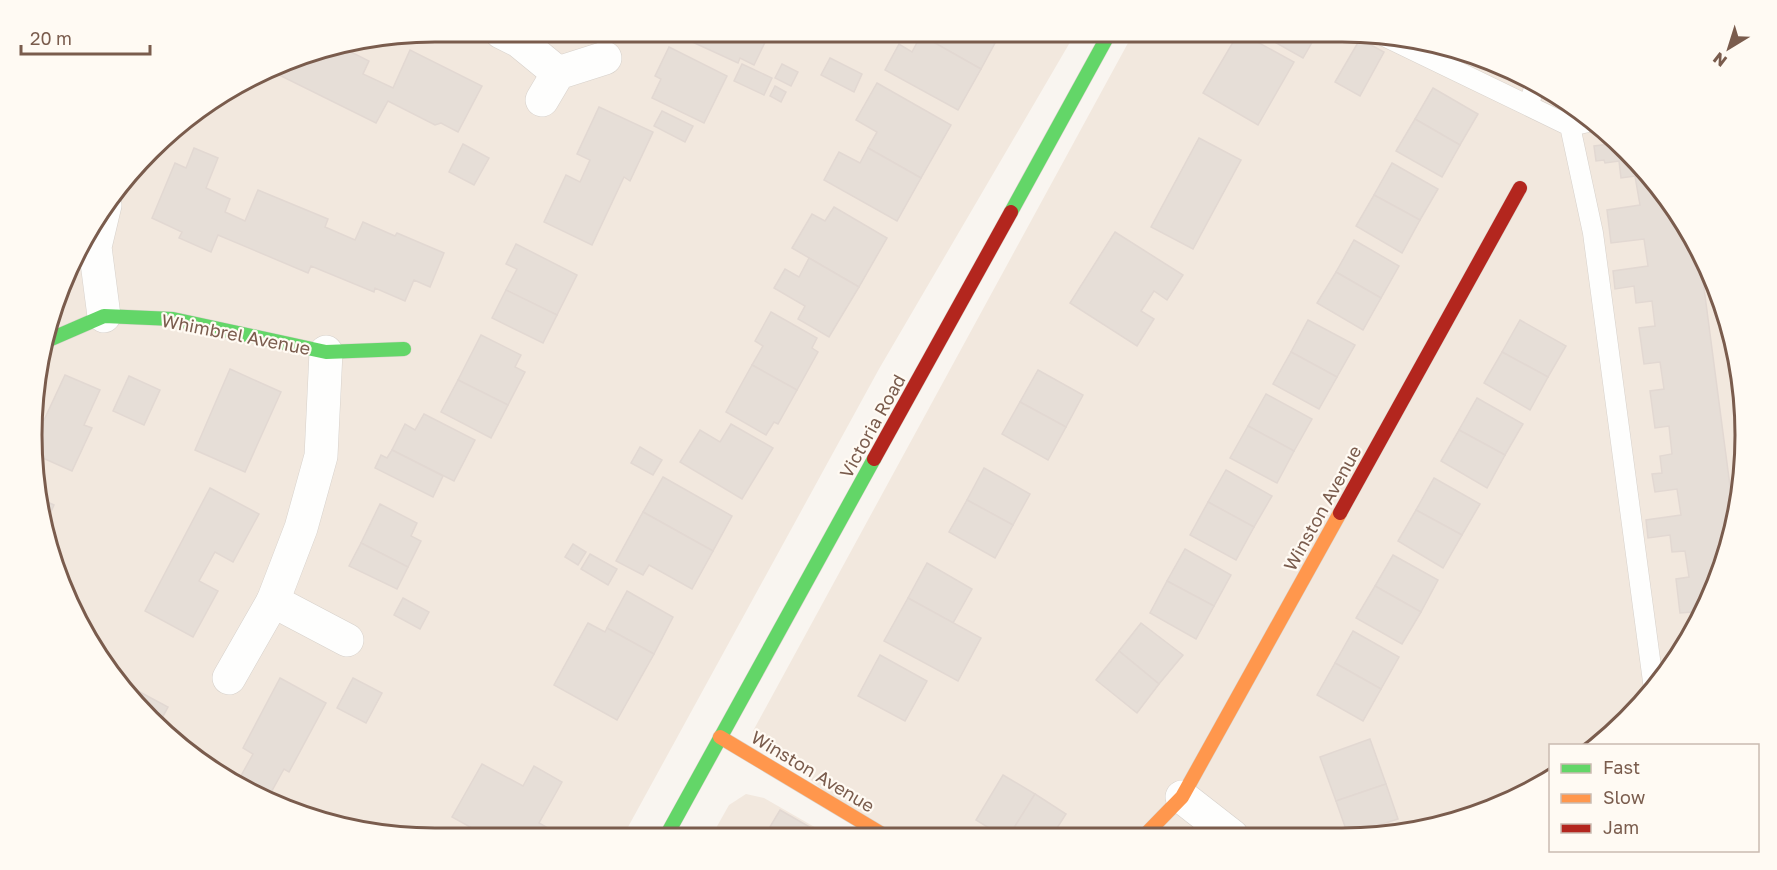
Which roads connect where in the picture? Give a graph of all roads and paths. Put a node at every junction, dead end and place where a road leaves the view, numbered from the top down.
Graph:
1 (520, 42) edge
2 (1104, 42) edge
3 (1409, 48) edge
4 (605, 58) dead end
5 (1533, 92) edge
6 (1528, 105) junction
7 (1582, 124) edge
8 (1570, 126) junction
9 (1520, 188) dead end
10 (97, 234) edge
11 (104, 316) junction
12 (54, 338) edge
13 (404, 349) dead end
14 (326, 352) junction
15 (273, 601) junction
16 (347, 640) dead end
17 (1652, 676) edge
18 (229, 678) dead end
19 (720, 737) junction
20 (1182, 797) junction
21 (671, 828) edge
22 (872, 828) edge
23 (1152, 828) edge
24 (1222, 828) edge

1 - 4 street
2 - 19 street, Victoria Road
3 - 6 lane
5 - 6 lane
6 - 8 lane
7 - 8 lane
8 - 17 lane
9 - 20 street, Winston Avenue
10 - 11 street
11 - 12 street, Whimbrel Avenue
11 - 14 street, Whimbrel Avenue
13 - 14 street, Whimbrel Avenue
14 - 15 street, Whimbrel Avenue
15 - 16 street
15 - 18 street, Whimbrel Avenue
19 - 21 street, Victoria Road
19 - 22 street, Winston Avenue
20 - 23 street, Winston Avenue
20 - 24 street

